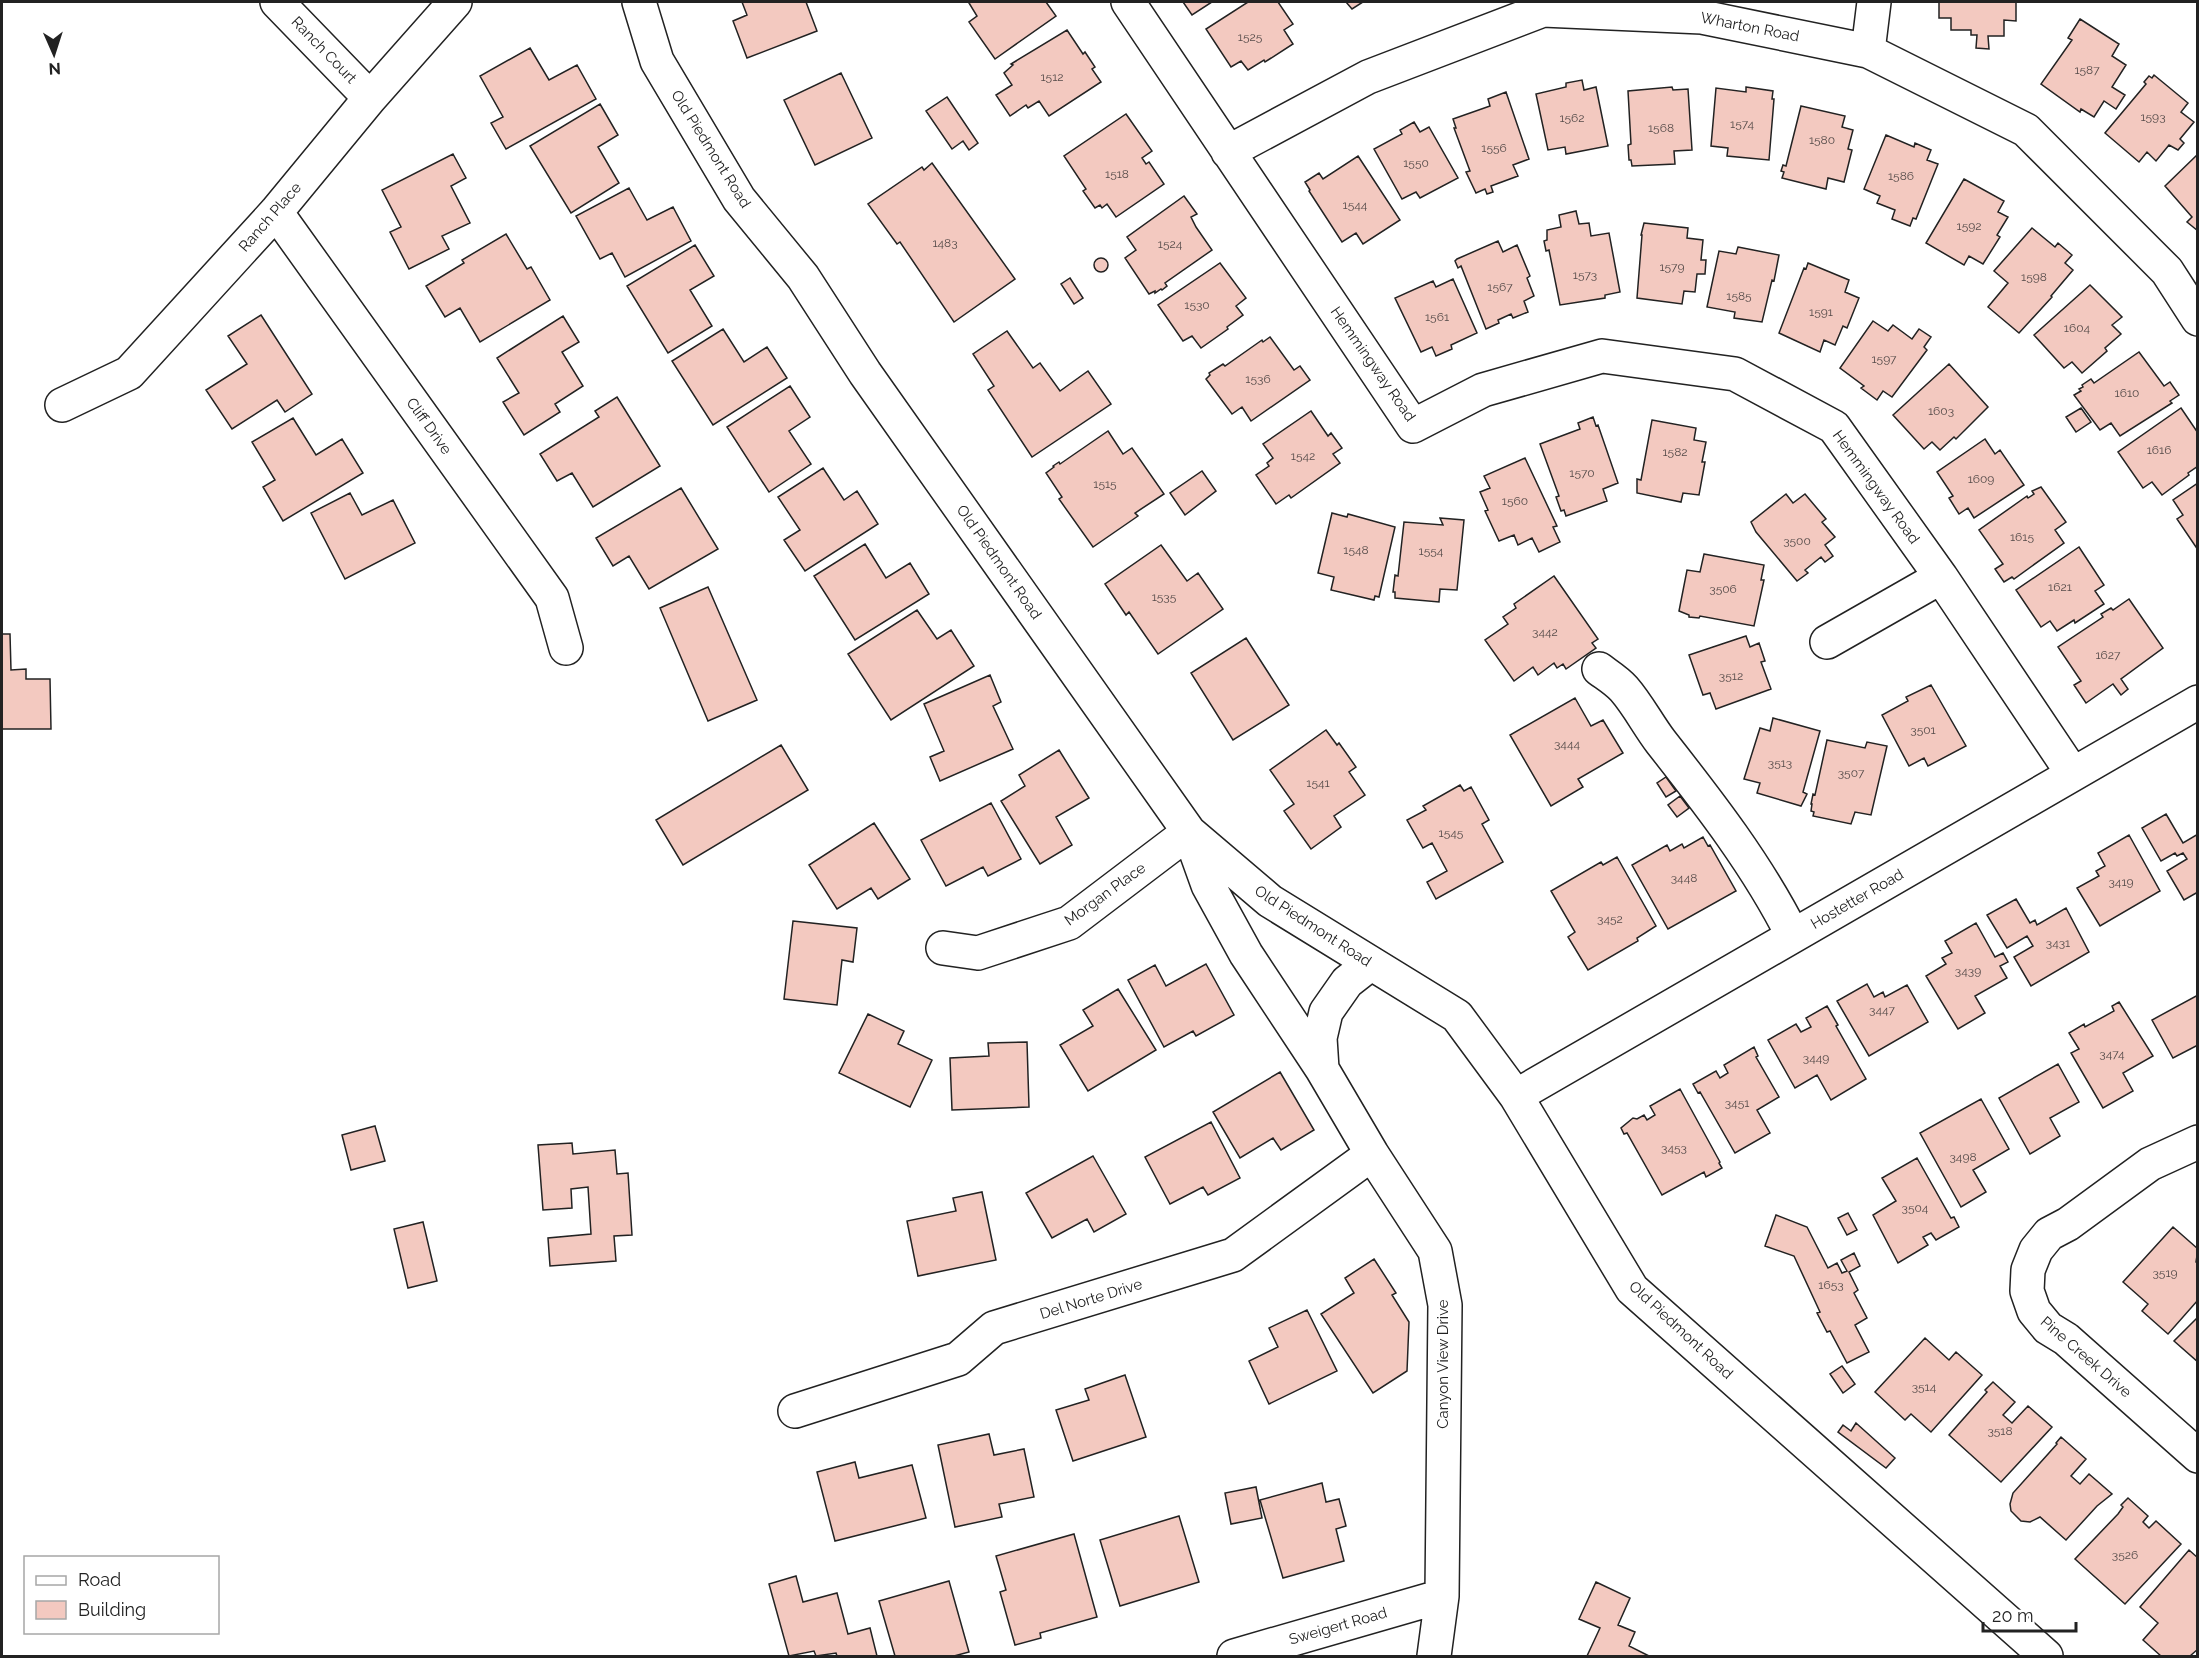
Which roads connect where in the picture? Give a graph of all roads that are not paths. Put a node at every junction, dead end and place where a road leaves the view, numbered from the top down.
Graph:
1 (277, 2) edge
2 (455, 2) edge
3 (639, 2) edge
4 (1128, 2) edge
5 (1874, 2) edge
6 (1542, 6) edge
7 (1868, 51) junction
8 (370, 98) junction
9 (1228, 152) junction
10 (276, 212) junction
11 (2198, 319) edge
12 (62, 405) dead end
13 (1941, 577) junction
14 (1827, 642) dead end
15 (566, 648) dead end
16 (1599, 669) dead end
17 (2198, 702) edge
18 (2073, 774) junction
19 (1189, 832) junction
20 (1793, 936) junction
21 (943, 948) dead end
22 (1370, 964) junction
23 (1322, 1069) junction
24 (1516, 1096) junction
25 (2198, 1142) edge
26 (1372, 1154) junction
27 (795, 1410) dead end
28 (2198, 1456) edge
29 (1442, 1596) junction
30 (1234, 1656) edge
31 (1434, 1656) edge
32 (2046, 1656) edge

1 - 8 street, Ranch Court
2 - 8 street, Ranch Place
3 - 19 street, Old Piedmont Road
4 - 9 street, Hemmingway Road
5 - 7 street
6 - 7 street, Wharton Road
6 - 9 street, Wharton Road
7 - 11 street, Wharton Road
8 - 10 street, Ranch Place
9 - 13 street, Hemmingway Road
10 - 12 street, Ranch Place
10 - 15 street, Cliff Drive
13 - 14 street
13 - 18 street, Hemmingway Road
16 - 20 street
17 - 18 street, Hostetter Road
18 - 20 street, Hostetter Road
19 - 21 street, Morgan Place
19 - 22 street, Old Piedmont Road
19 - 23 street, Canyon View Drive
20 - 24 street, Hostetter Road
22 - 23 street, Canyon View Drive
22 - 24 street, Old Piedmont Road
23 - 26 street, Canyon View Drive
24 - 32 street, Old Piedmont Road
25 - 28 street, Pine Creek Drive
26 - 27 street, Del Norte Drive
26 - 29 street, Canyon View Drive
29 - 30 street, Sweigert Road
29 - 31 street, Canyon View Drive

